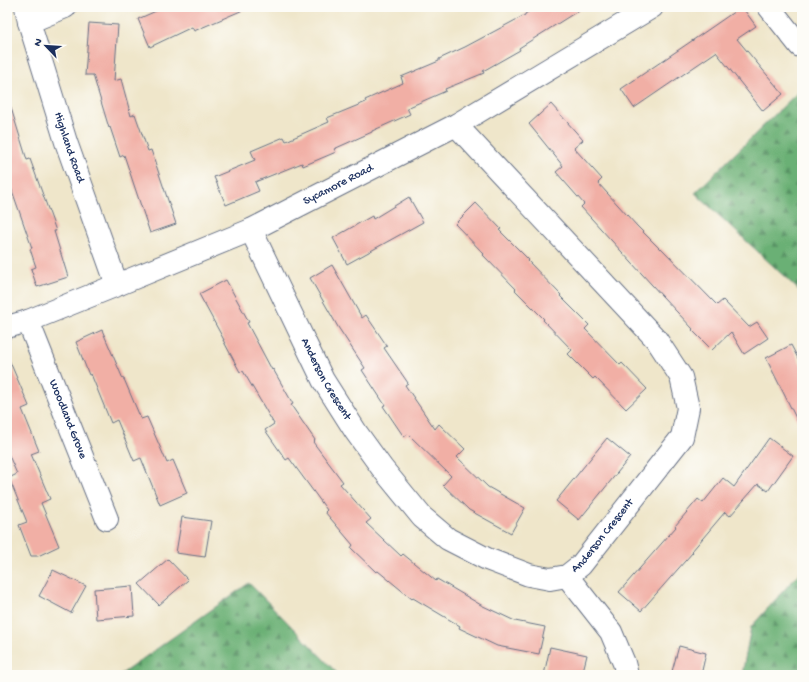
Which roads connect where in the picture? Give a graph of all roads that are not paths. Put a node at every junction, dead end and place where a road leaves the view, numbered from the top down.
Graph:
1 (64, 7) edge
2 (652, 7) edge
3 (769, 7) edge
4 (28, 15) edge
5 (800, 46) dead end
6 (456, 124) junction
7 (251, 230) junction
8 (117, 286) junction
9 (28, 321) junction
10 (7, 327) edge
11 (107, 519) dead end
12 (567, 576) junction
13 (627, 675) edge

1 - 4 street
2 - 6 street, Sycamore Road
3 - 5 street
4 - 8 street, Highland Road
6 - 7 street, Sycamore Road
6 - 12 street, Anderson Crescent
7 - 8 street, Sycamore Road
7 - 12 street, Anderson Crescent
8 - 9 street, Sycamore Road
9 - 10 street, Sycamore Road
9 - 11 street, Woodland Grove
12 - 13 street

